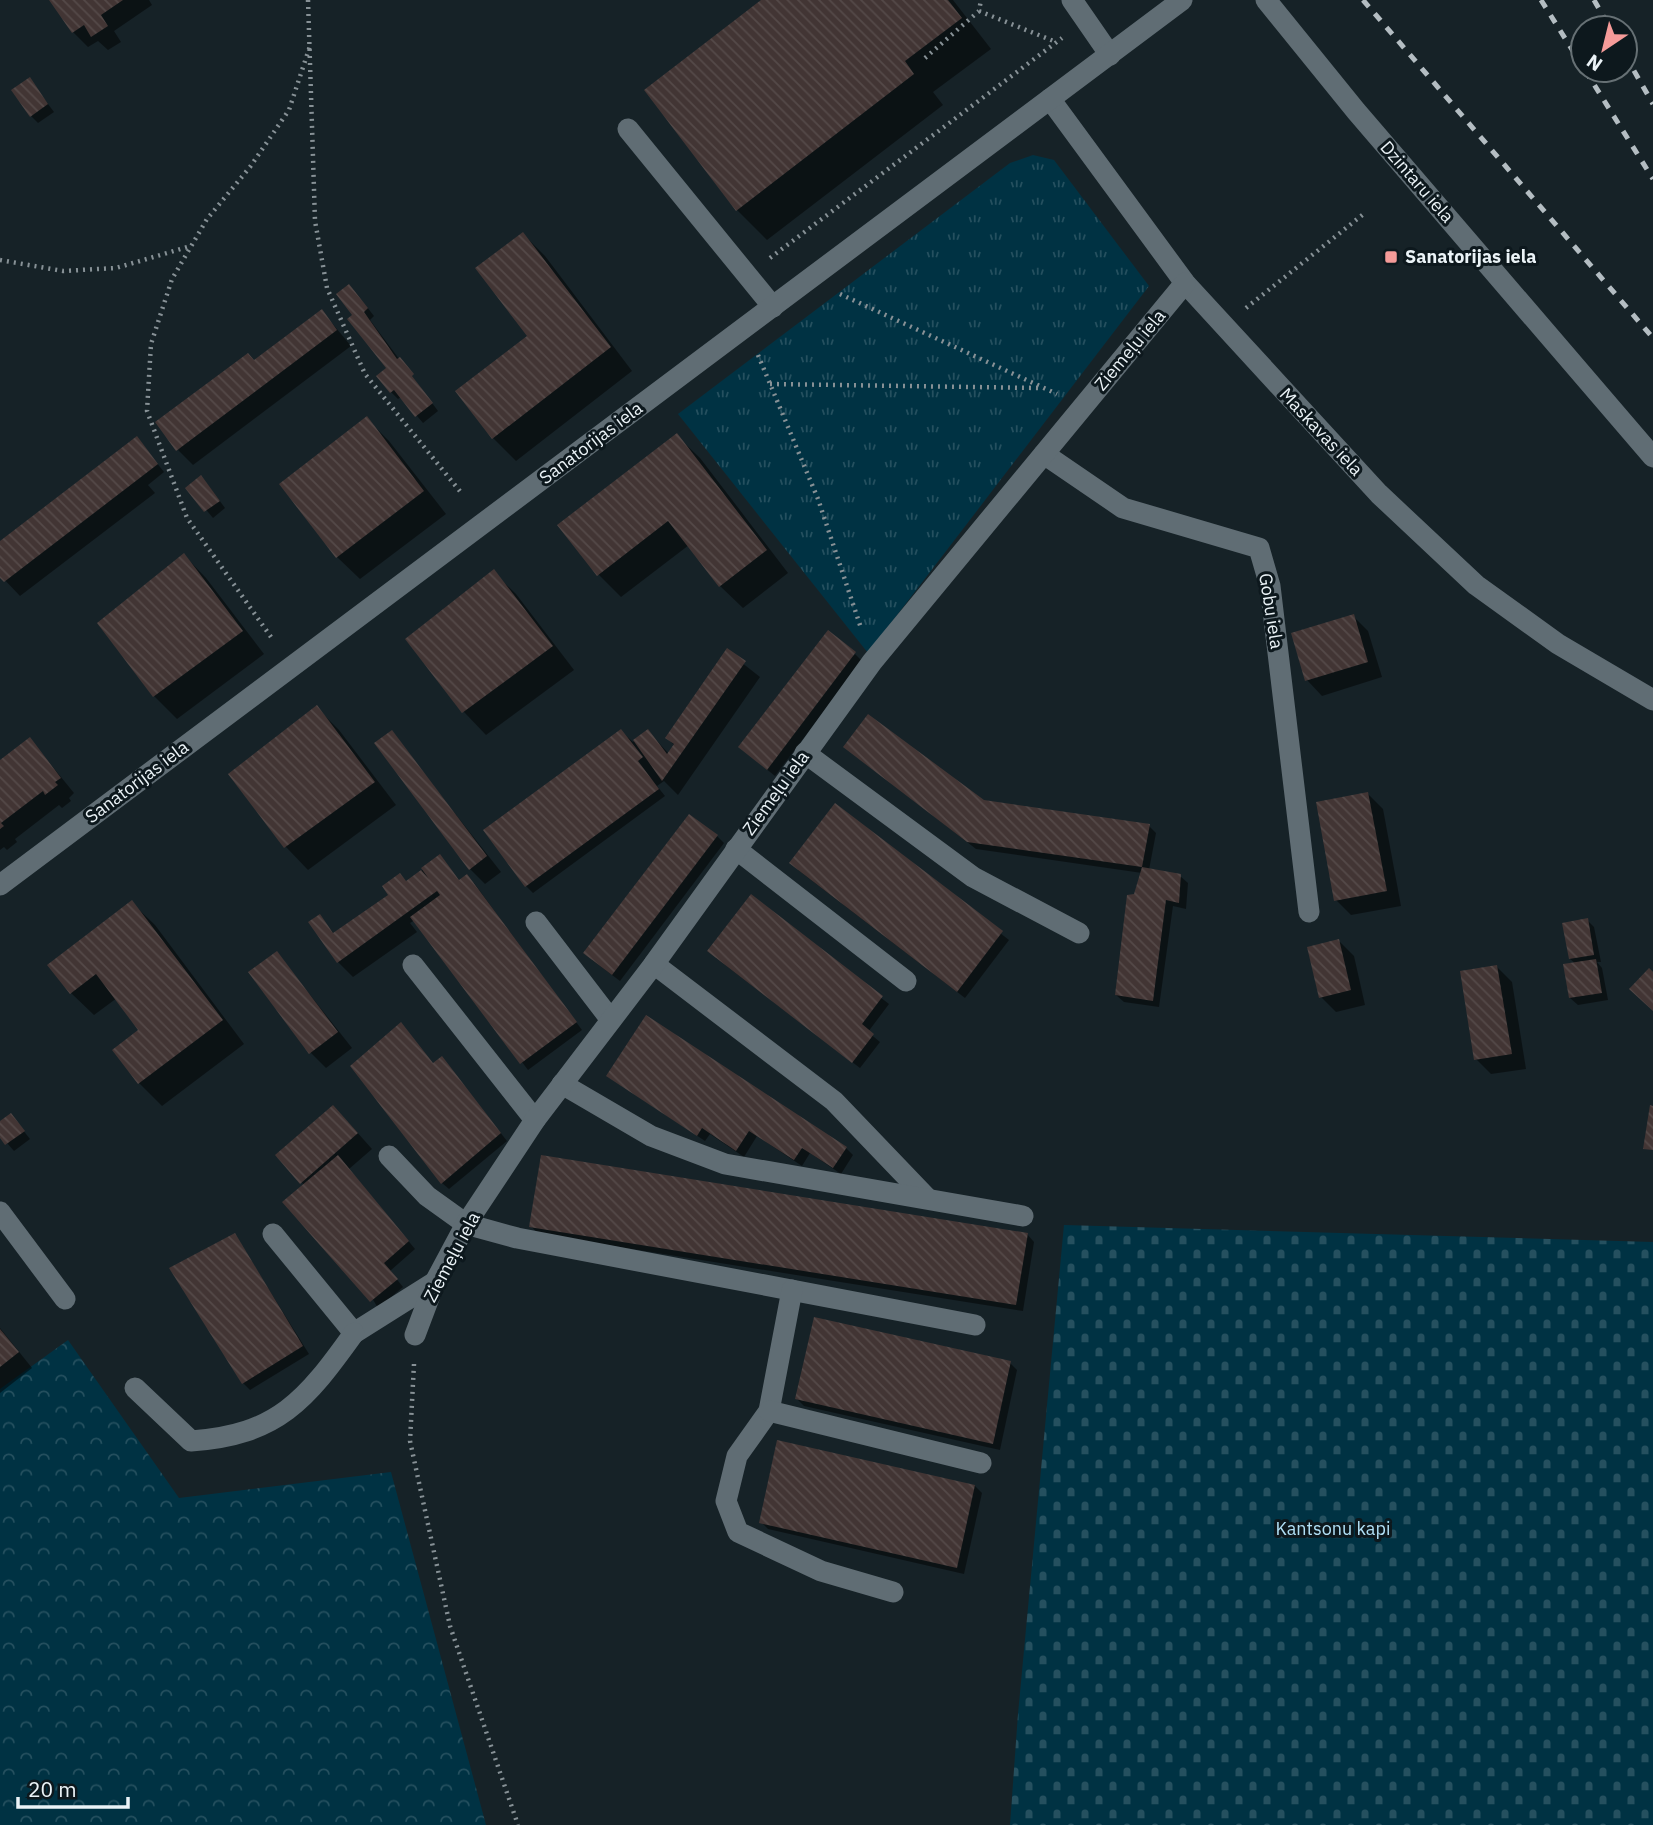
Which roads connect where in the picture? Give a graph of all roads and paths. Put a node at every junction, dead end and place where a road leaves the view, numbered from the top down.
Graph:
1 (308, 0) edge
2 (981, 0) edge
3 (1072, 0) edge
4 (1182, 0) edge
5 (1266, 0) edge
6 (979, 11) junction
7 (1086, 20) junction
8 (1056, 42) junction
9 (310, 46) junction
10 (1110, 55) junction
11 (925, 58) dead end
12 (1050, 99) junction
13 (628, 129) dead end
14 (1366, 212) dead end
15 (192, 246) junction
16 (0, 260) edge
17 (747, 275) junction
18 (1185, 284) junction
19 (830, 289) dead end
20 (773, 307) junction
21 (1246, 309) dead end
22 (755, 346) dead end
23 (770, 384) junction
24 (1044, 388) junction
25 (1083, 407) junction
26 (1044, 454) junction
27 (1653, 457) edge
28 (463, 495) dead end
29 (271, 637) dead end
30 (872, 662) junction
31 (1645, 696) edge
32 (805, 753) junction
33 (736, 849) junction
34 (0, 885) edge
35 (1309, 912) dead end
36 (536, 922) dead end
37 (1079, 933) dead end
38 (654, 964) junction
39 (414, 965) dead end
40 (906, 981) dead end
41 (611, 1020) junction
42 (562, 1084) junction
43 (536, 1121) junction
44 (389, 1156) dead end
45 (926, 1197) junction
46 (0, 1212) edge
47 (1023, 1216) dead end
48 (466, 1224) junction
49 (273, 1234) dead end
50 (435, 1282) junction
51 (792, 1290) junction
52 (65, 1300) dead end
53 (975, 1325) dead end
54 (354, 1333) junction
55 (415, 1335) joint
56 (135, 1388) dead end
57 (769, 1411) junction
58 (981, 1464) dead end
59 (893, 1592) dead end
60 (518, 1825) edge

1 - 9 path
2 - 6 path
3 - 7 street
4 - 10 street, Sanatorijas iela
5 - 27 street, Dzintaru iela
6 - 8 path
6 - 11 path
7 - 8 path
7 - 10 street
8 - 17 path
9 - 15 path
9 - 28 path
10 - 12 street, Sanatorijas iela
12 - 18 street, Maskavas iela
12 - 20 street, Sanatorijas iela
13 - 17 street
14 - 21 path
15 - 16 path
15 - 29 path
17 - 20 street
18 - 25 street, Ziemeļu iela
18 - 31 street, Maskavas iela
19 - 24 path
20 - 34 street, Sanatorijas iela
22 - 23 path
23 - 24 path
23 - 30 path
24 - 25 path
25 - 26 street, Ziemeļu iela
26 - 30 street, Ziemeļu iela
26 - 35 street, Gobu iela
30 - 32 street, Ziemeļu iela
32 - 33 street, Ziemeļu iela
32 - 37 street
33 - 38 street, Ziemeļu iela
33 - 40 street
36 - 41 street
38 - 41 street, Ziemeļu iela
38 - 45 street
39 - 43 street
41 - 42 street, Ziemeļu iela
42 - 43 street, Ziemeļu iela
42 - 45 street
43 - 48 street, Ziemeļu iela
44 - 48 street
45 - 47 street
46 - 52 street
48 - 50 street, Ziemeļu iela
48 - 51 street
49 - 54 street
50 - 54 street
50 - 55 street, Ziemeļu iela
51 - 53 street
51 - 57 street
54 - 56 street
55 - 60 path
57 - 58 street
57 - 59 street

